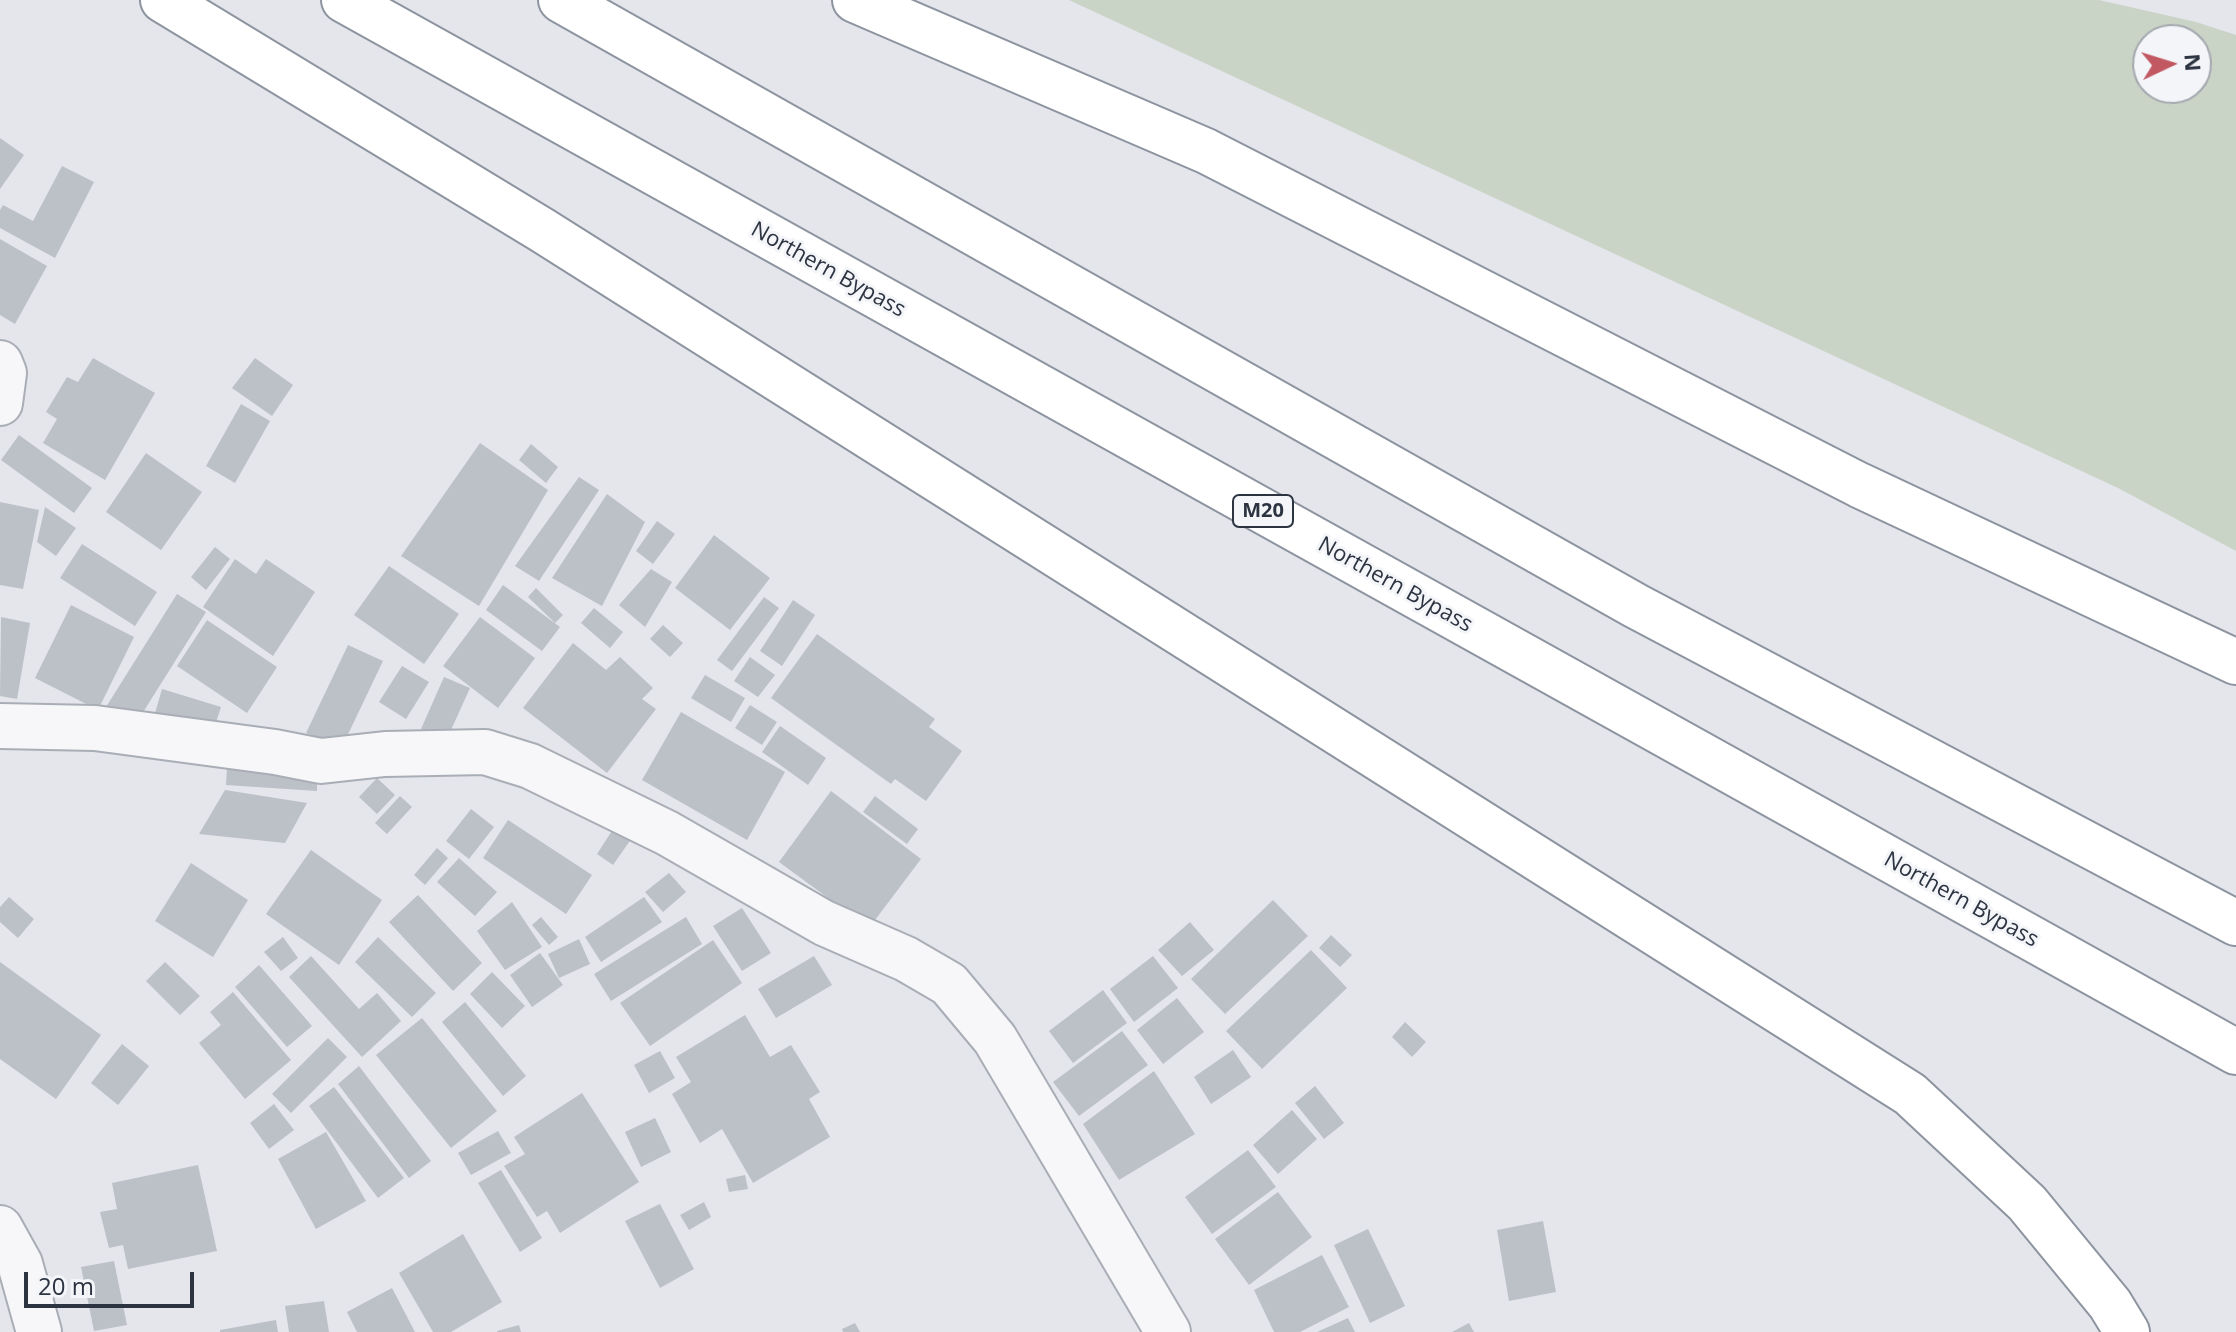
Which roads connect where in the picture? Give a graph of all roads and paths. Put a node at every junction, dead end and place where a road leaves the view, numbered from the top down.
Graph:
1 (163, 0) edge
2 (344, 0) edge
3 (561, 0) edge
4 (855, 0) edge
5 (0, 363) edge
6 (0, 403) edge
7 (2236, 662) edge
8 (0, 726) edge
9 (2236, 923) edge
10 (2236, 1052) edge
11 (0, 1228) edge
12 (39, 1332) edge
13 (1168, 1332) edge
14 (2127, 1332) edge

1 - 14 highway
2 - 10 highway, Northern Bypass / M20
3 - 9 highway
4 - 7 highway
5 - 6 street
8 - 13 street
11 - 12 street

